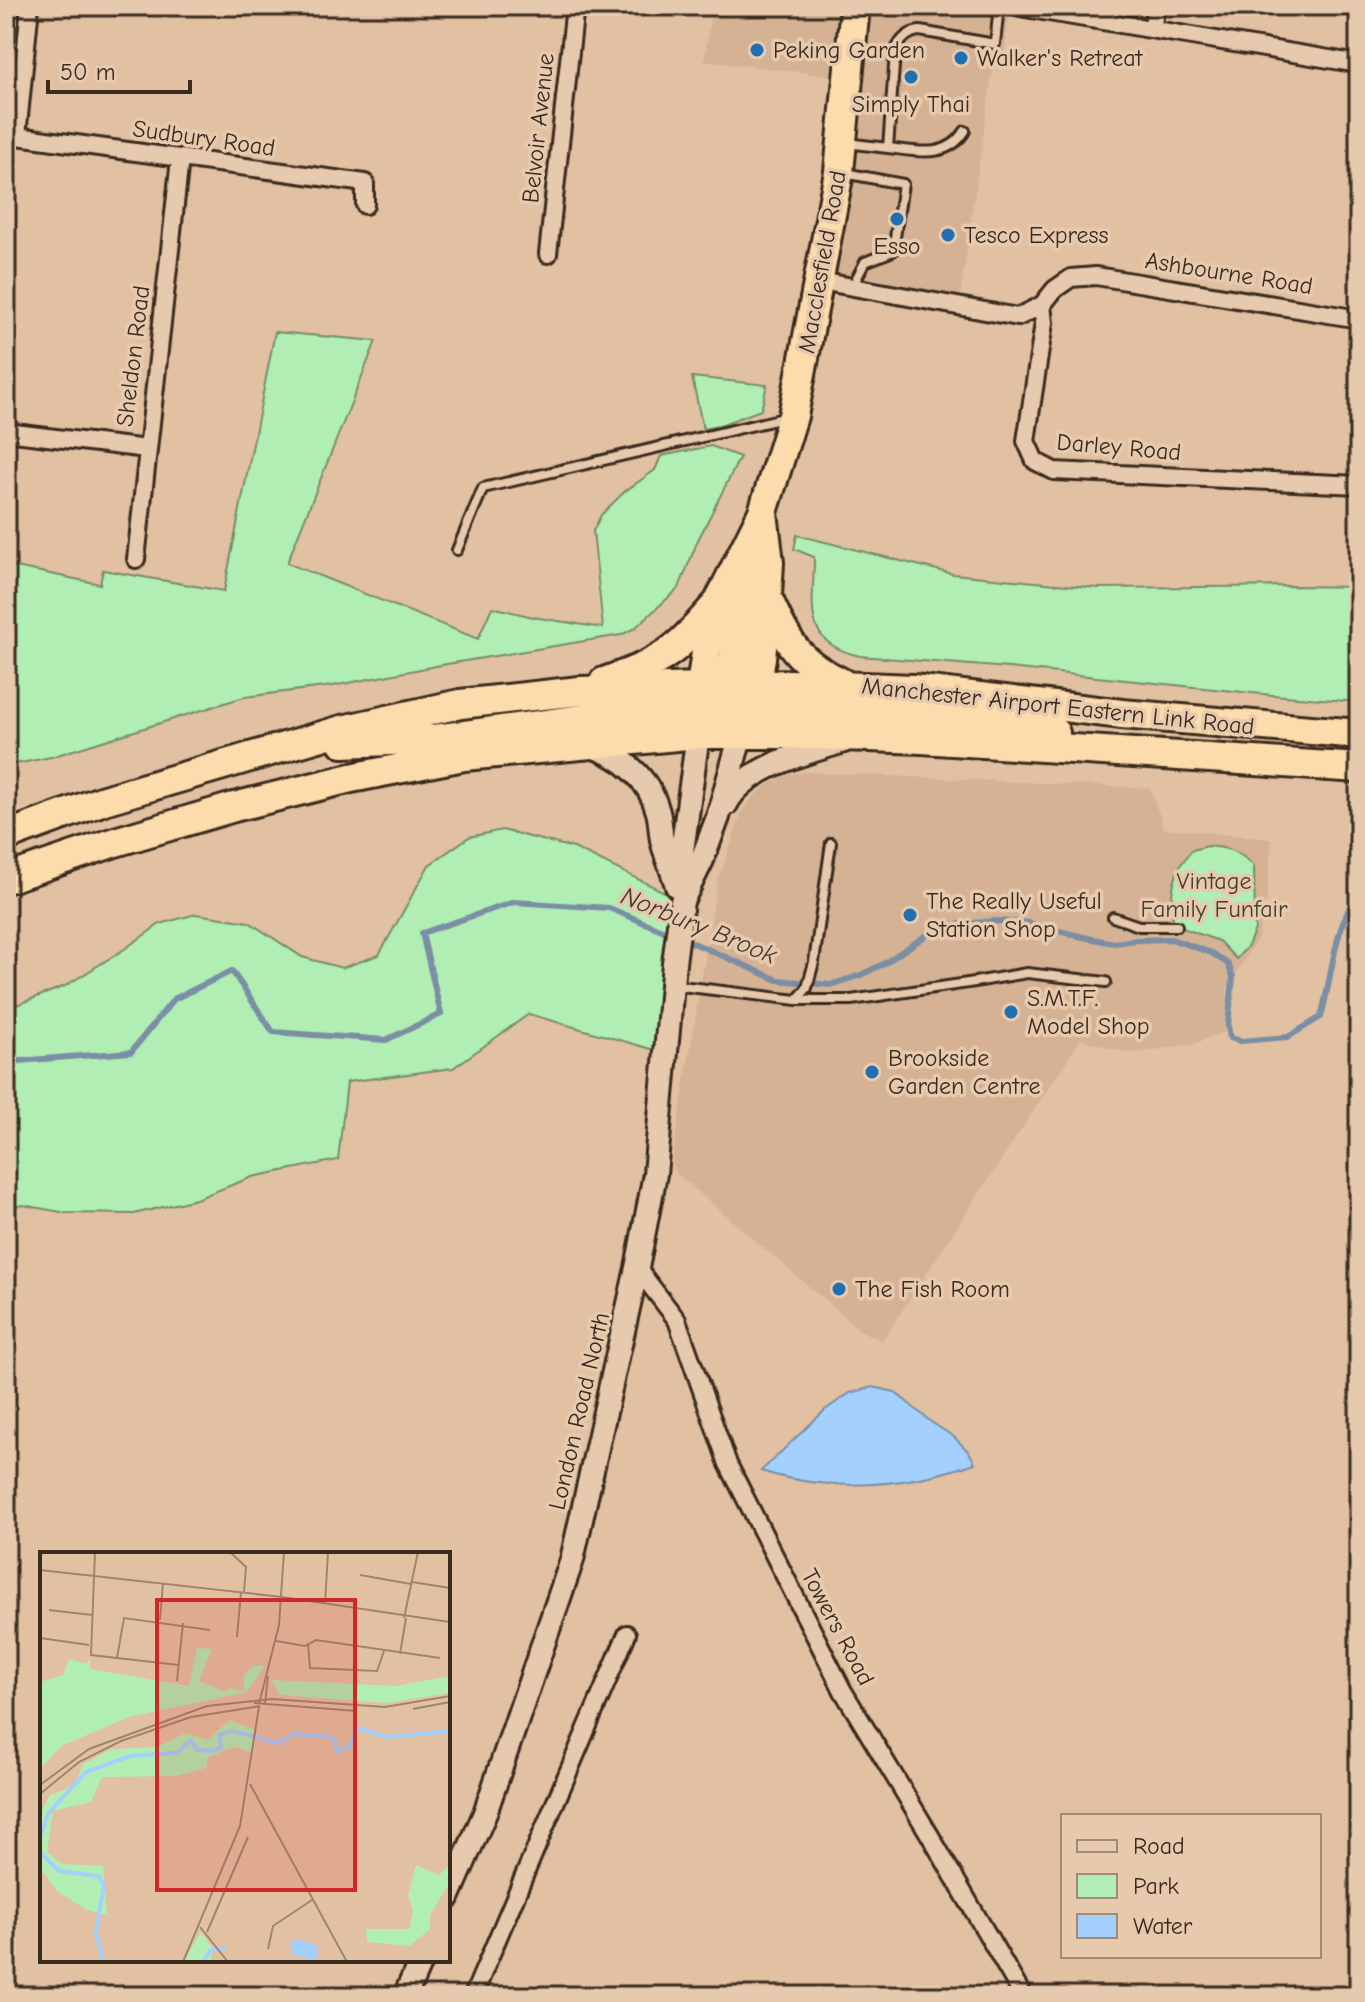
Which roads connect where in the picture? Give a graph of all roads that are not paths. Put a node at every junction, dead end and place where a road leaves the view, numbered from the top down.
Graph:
1 (30, 6) edge
2 (575, 6) edge
3 (855, 6) edge
4 (999, 6) edge
5 (1013, 6) edge
6 (1155, 6) edge
7 (1153, 29) junction
8 (1359, 64) edge
9 (965, 131) dead end
10 (11, 137) edge
11 (843, 142) junction
12 (888, 148) junction
13 (180, 159) junction
14 (839, 172) junction
15 (365, 205) dead end
16 (548, 254) dead end
17 (820, 281) junction
18 (852, 287) junction
19 (1042, 305) junction
20 (1359, 319) edge
21 (793, 416) junction
22 (6, 432) edge
23 (147, 449) junction
24 (1359, 485) edge
25 (764, 523) junction
26 (457, 550) dead end
27 (136, 559) dead end
28 (767, 596) junction
29 (718, 603) junction
30 (846, 686) junction
31 (580, 691) junction
32 (724, 708) junction
33 (1359, 734) edge
34 (861, 736) junction
35 (583, 744) junction
36 (287, 746) junction
37 (1162, 755) junction
38 (1359, 768) edge
39 (718, 817) junction
40 (6, 836) edge
41 (831, 843) dead end
42 (6, 879) edge
43 (680, 901) junction
44 (1113, 917) dead end
45 (1177, 926) dead end
46 (673, 974) junction
47 (1106, 982) dead end
48 (797, 1000) junction
49 (637, 1268) junction
50 (627, 1634) dead end
51 (450, 1893) edge
52 (420, 1962) edge
53 (405, 1996) edge
54 (473, 1996) edge
55 (1023, 1996) edge

1 - 10 street
2 - 16 street, Belvoir Avenue
3 - 11 highway, Macclesfield Road
4 - 12 lane
5 - 7 street
6 - 7 street
7 - 8 street
9 - 12 lane
10 - 13 street, Sudbury Road
11 - 12 lane
11 - 14 highway, Macclesfield Road
13 - 15 street, Sudbury Road
13 - 23 street, Sheldon Road
14 - 17 highway, Macclesfield Road
14 - 18 lane
17 - 18 street, Ashbourne Road
17 - 21 highway, Macclesfield Road
18 - 19 street, Ashbourne Road
19 - 20 street, Ashbourne Road
19 - 24 street, Darley Road
21 - 25 highway, Macclesfield Road
21 - 26 lane
22 - 23 street
23 - 27 street, Sheldon Road
25 - 28 highway, Macclesfield Road
25 - 29 highway, Macclesfield Road
25 - 32 highway
28 - 30 highway
28 - 32 highway, Macclesfield Road
29 - 31 highway
29 - 32 highway, Macclesfield Road
30 - 32 highway, Manchester Airport Eastern Link Road
30 - 33 highway, Manchester Airport Eastern Link Road
31 - 32 highway
31 - 36 highway
32 - 34 highway, Manchester Airport Eastern Link Road
32 - 35 highway, Manchester Airport Eastern Link Road
32 - 36 highway
32 - 37 highway
32 - 39 main road, Macclesfield Road
32 - 43 main road, Macclesfield Road
34 - 37 highway, Manchester Airport Eastern Link Road
34 - 39 main road
35 - 42 highway, Manchester Airport Eastern Link Road
35 - 43 main road
36 - 40 highway
37 - 38 highway, Manchester Airport Eastern Link Road
39 - 43 main road, Macclesfield Road
41 - 48 lane
43 - 46 main road, London Road North
44 - 45 lane
46 - 48 lane
46 - 49 main road, London Road North
47 - 48 lane
49 - 51 main road, London Road North
49 - 55 street, Towers Road
50 - 54 street
52 - 53 main road

